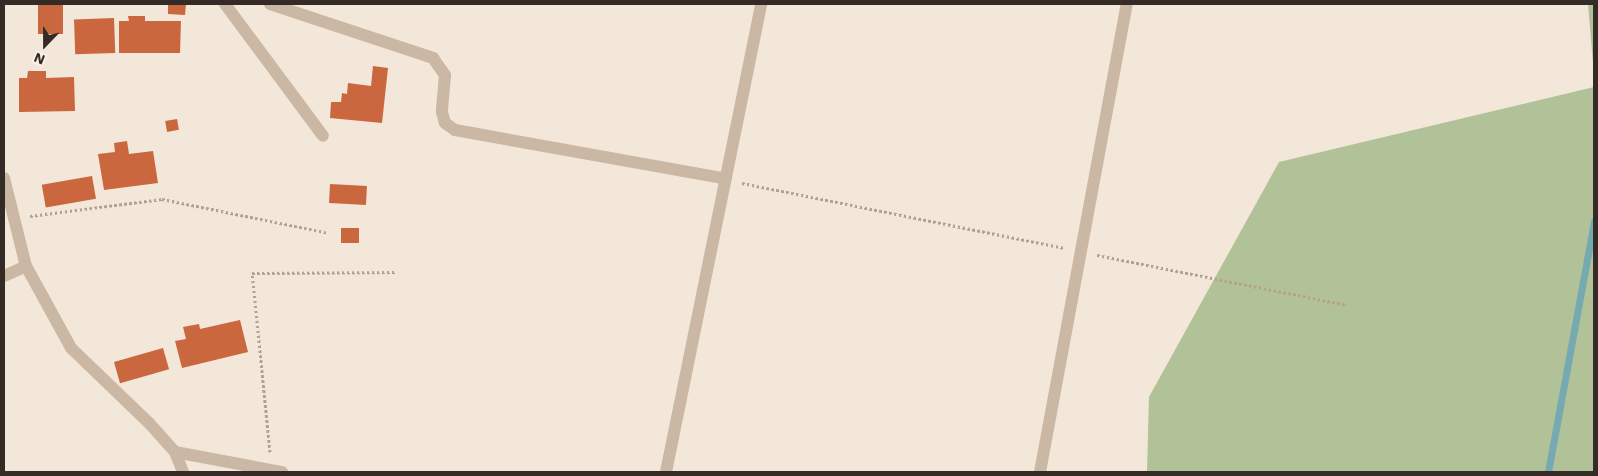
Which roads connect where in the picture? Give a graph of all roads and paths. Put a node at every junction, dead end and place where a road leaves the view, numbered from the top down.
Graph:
1 (226, 4) edge
2 (272, 4) edge
3 (761, 4) edge
4 (1127, 4) edge
5 (324, 136) dead end
6 (4, 178) edge
7 (726, 179) junction
8 (14, 218) junction
9 (329, 233) dead end
10 (1081, 252) junction
11 (26, 266) junction
12 (397, 272) dead end
13 (4, 276) edge
14 (1347, 305) dead end
15 (175, 452) junction
16 (277, 471) edge
17 (182, 472) edge
18 (666, 472) edge
19 (1040, 472) edge

1 - 5 street
2 - 7 street
3 - 7 street
4 - 10 street
6 - 8 street
7 - 10 path
7 - 18 street
8 - 9 path
8 - 11 street
10 - 14 path
10 - 19 street
11 - 13 street
11 - 15 street
12 - 16 path
15 - 16 street
15 - 17 street

